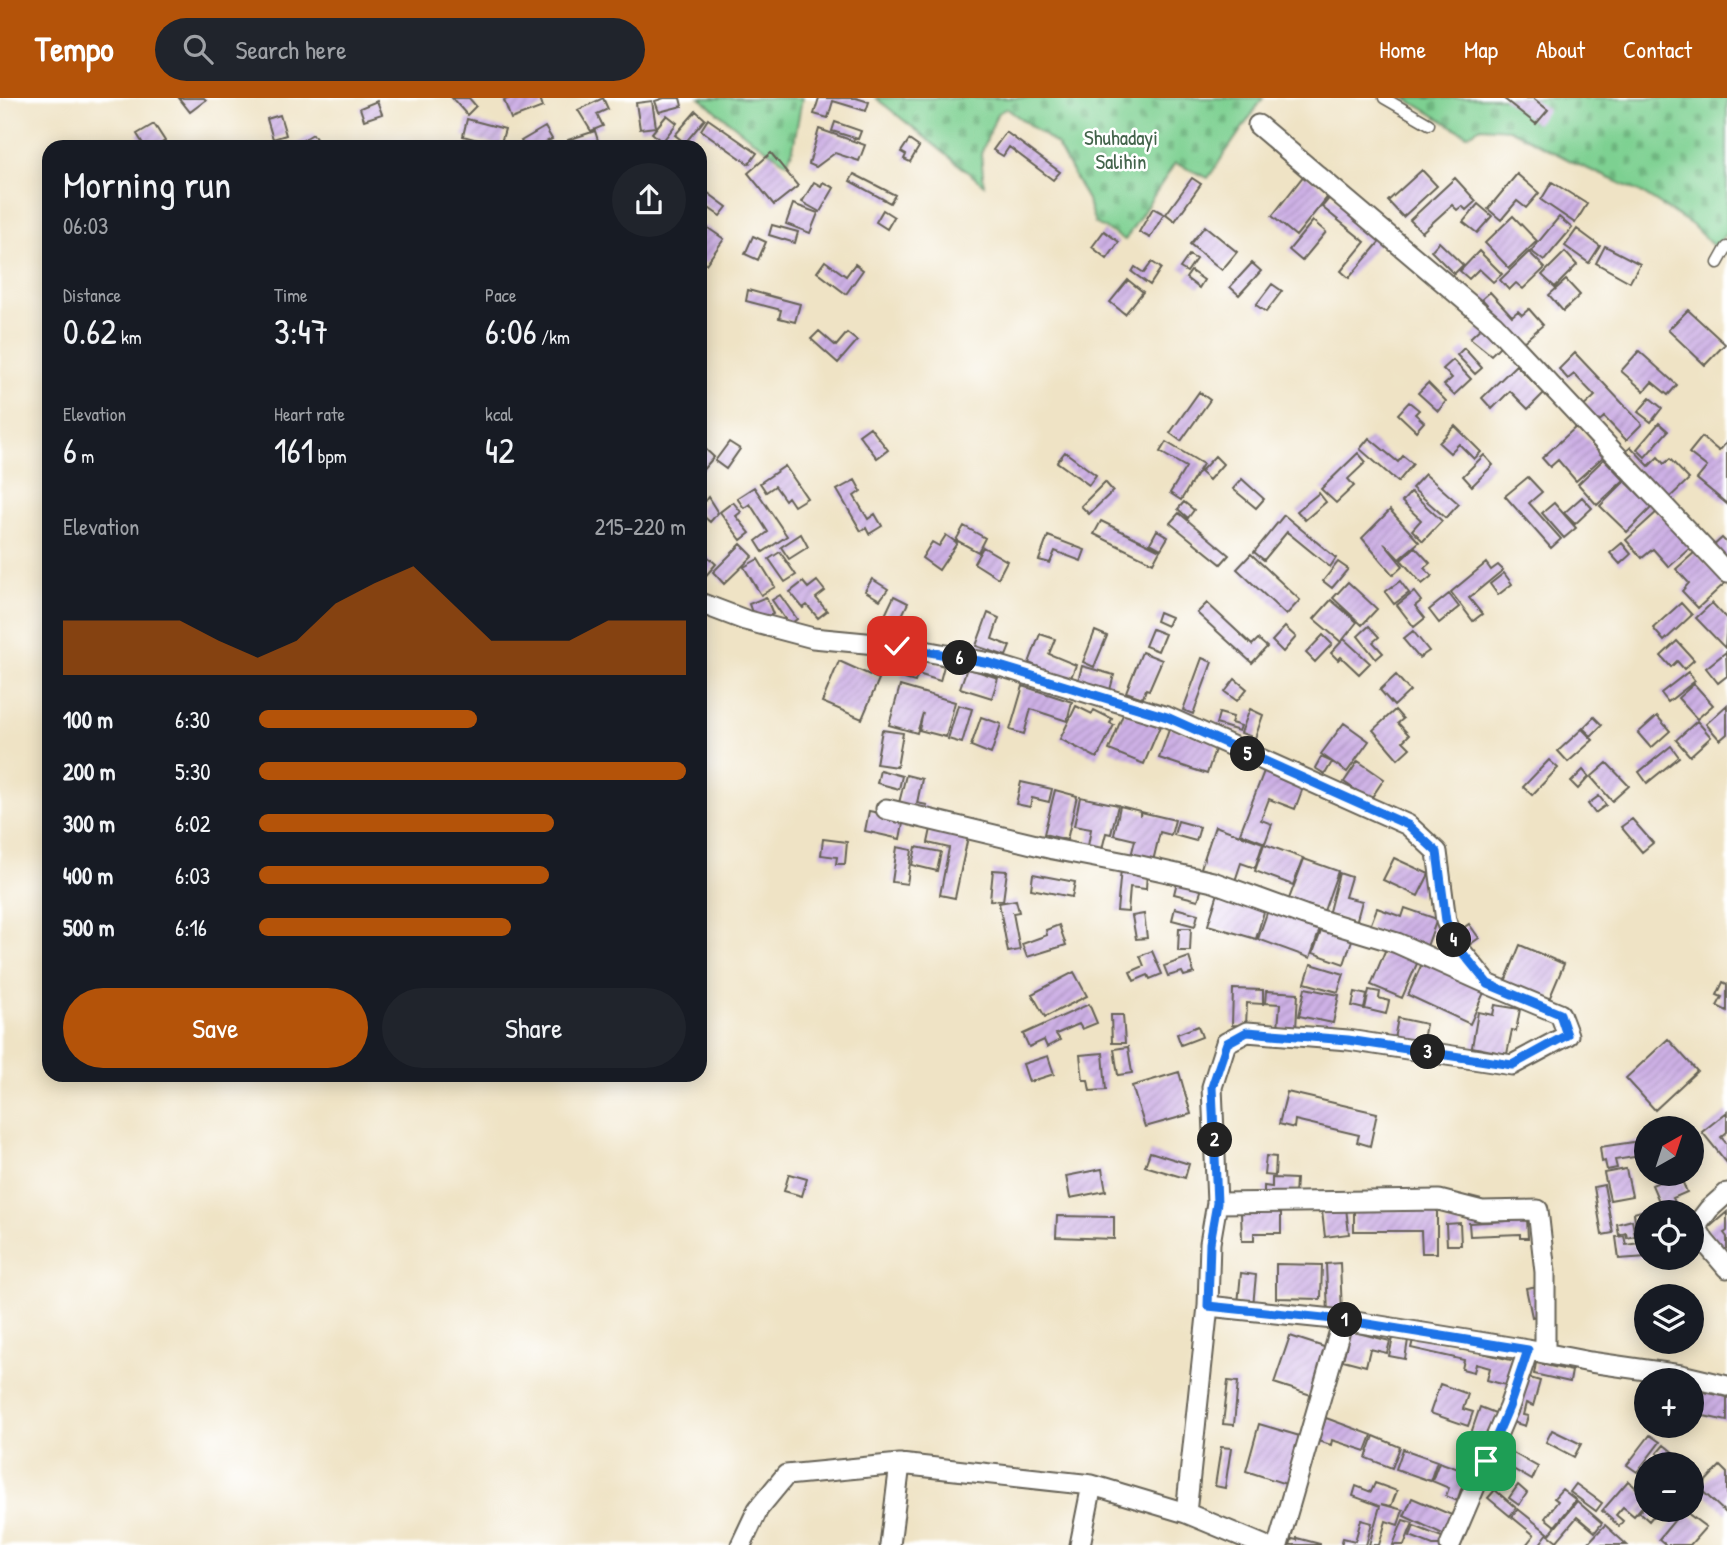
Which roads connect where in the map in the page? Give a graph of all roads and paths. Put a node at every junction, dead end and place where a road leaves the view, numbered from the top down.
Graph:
1 (1384, 98) edge
2 (1429, 124) dead end
3 (1258, 125) dead end
4 (1727, 247) edge
5 (1718, 263) dead end
6 (1727, 573) edge
7 (707, 606) edge
8 (887, 809) dead end
9 (1488, 984) junction
10 (1727, 1193) edge
11 (1217, 1203) junction
12 (1727, 1268) edge
13 (1208, 1306) junction
14 (1343, 1320) junction
15 (1536, 1352) junction
16 (1727, 1386) edge
17 (900, 1464) junction
18 (1092, 1485) junction
19 (1185, 1513) junction
20 (741, 1545) edge
21 (890, 1545) edge
22 (1080, 1545) edge
23 (1263, 1545) edge
24 (1278, 1545) edge
25 (1451, 1545) edge

1 - 2 lane
3 - 6 street
4 - 5 lane
7 - 9 street
8 - 9 street
9 - 11 street
10 - 12 street
11 - 13 street
11 - 15 street
13 - 14 street
13 - 19 street
14 - 15 street
14 - 24 street
15 - 16 street
15 - 25 street
17 - 18 street
17 - 20 street
17 - 21 street
18 - 19 street
18 - 22 street
19 - 23 street

